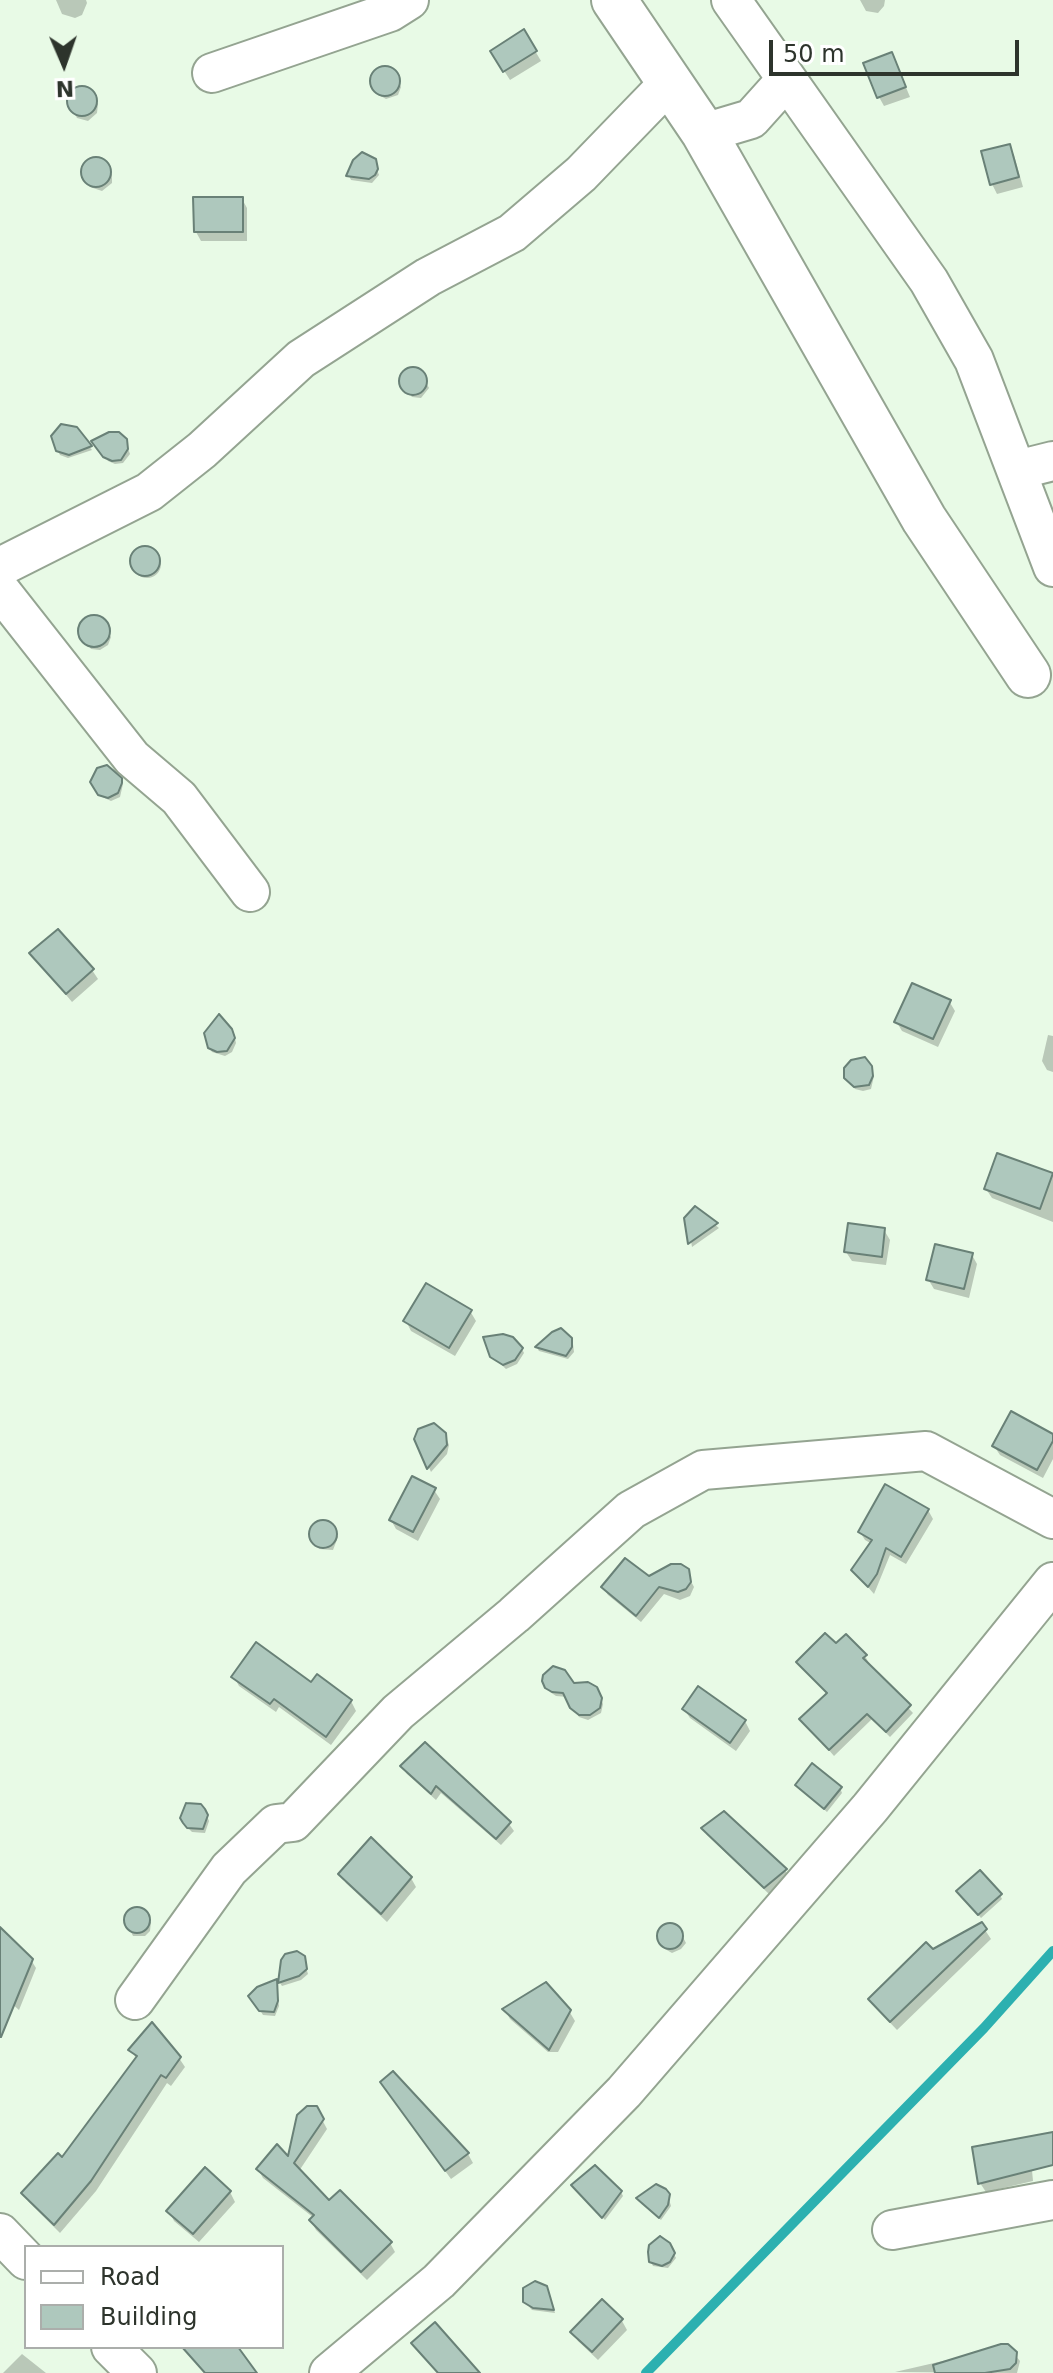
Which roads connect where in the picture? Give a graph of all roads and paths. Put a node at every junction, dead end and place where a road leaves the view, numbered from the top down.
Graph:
1 (409, 0) edge
2 (614, 0) edge
3 (731, 0) edge
4 (212, 73) dead end
5 (786, 80) junction
6 (670, 82) junction
7 (704, 133) junction
8 (1053, 461) edge
9 (1017, 470) junction
10 (0, 567) edge
11 (1053, 567) edge
12 (0, 590) edge
13 (1028, 675) dead end
14 (250, 892) dead end
15 (1053, 1519) edge
16 (1053, 1582) edge
17 (135, 2000) dead end
18 (1053, 2200) edge
19 (892, 2230) dead end
20 (0, 2233) edge
21 (24, 2258) edge
22 (113, 2349) edge
23 (137, 2373) edge
24 (329, 2373) edge

1 - 4 street
2 - 6 street
3 - 5 street
5 - 7 street
5 - 9 street
6 - 7 street
6 - 10 street
7 - 13 street
8 - 9 street
9 - 11 street
12 - 14 street
15 - 17 street
16 - 24 street
18 - 19 street
20 - 21 street
22 - 23 street

